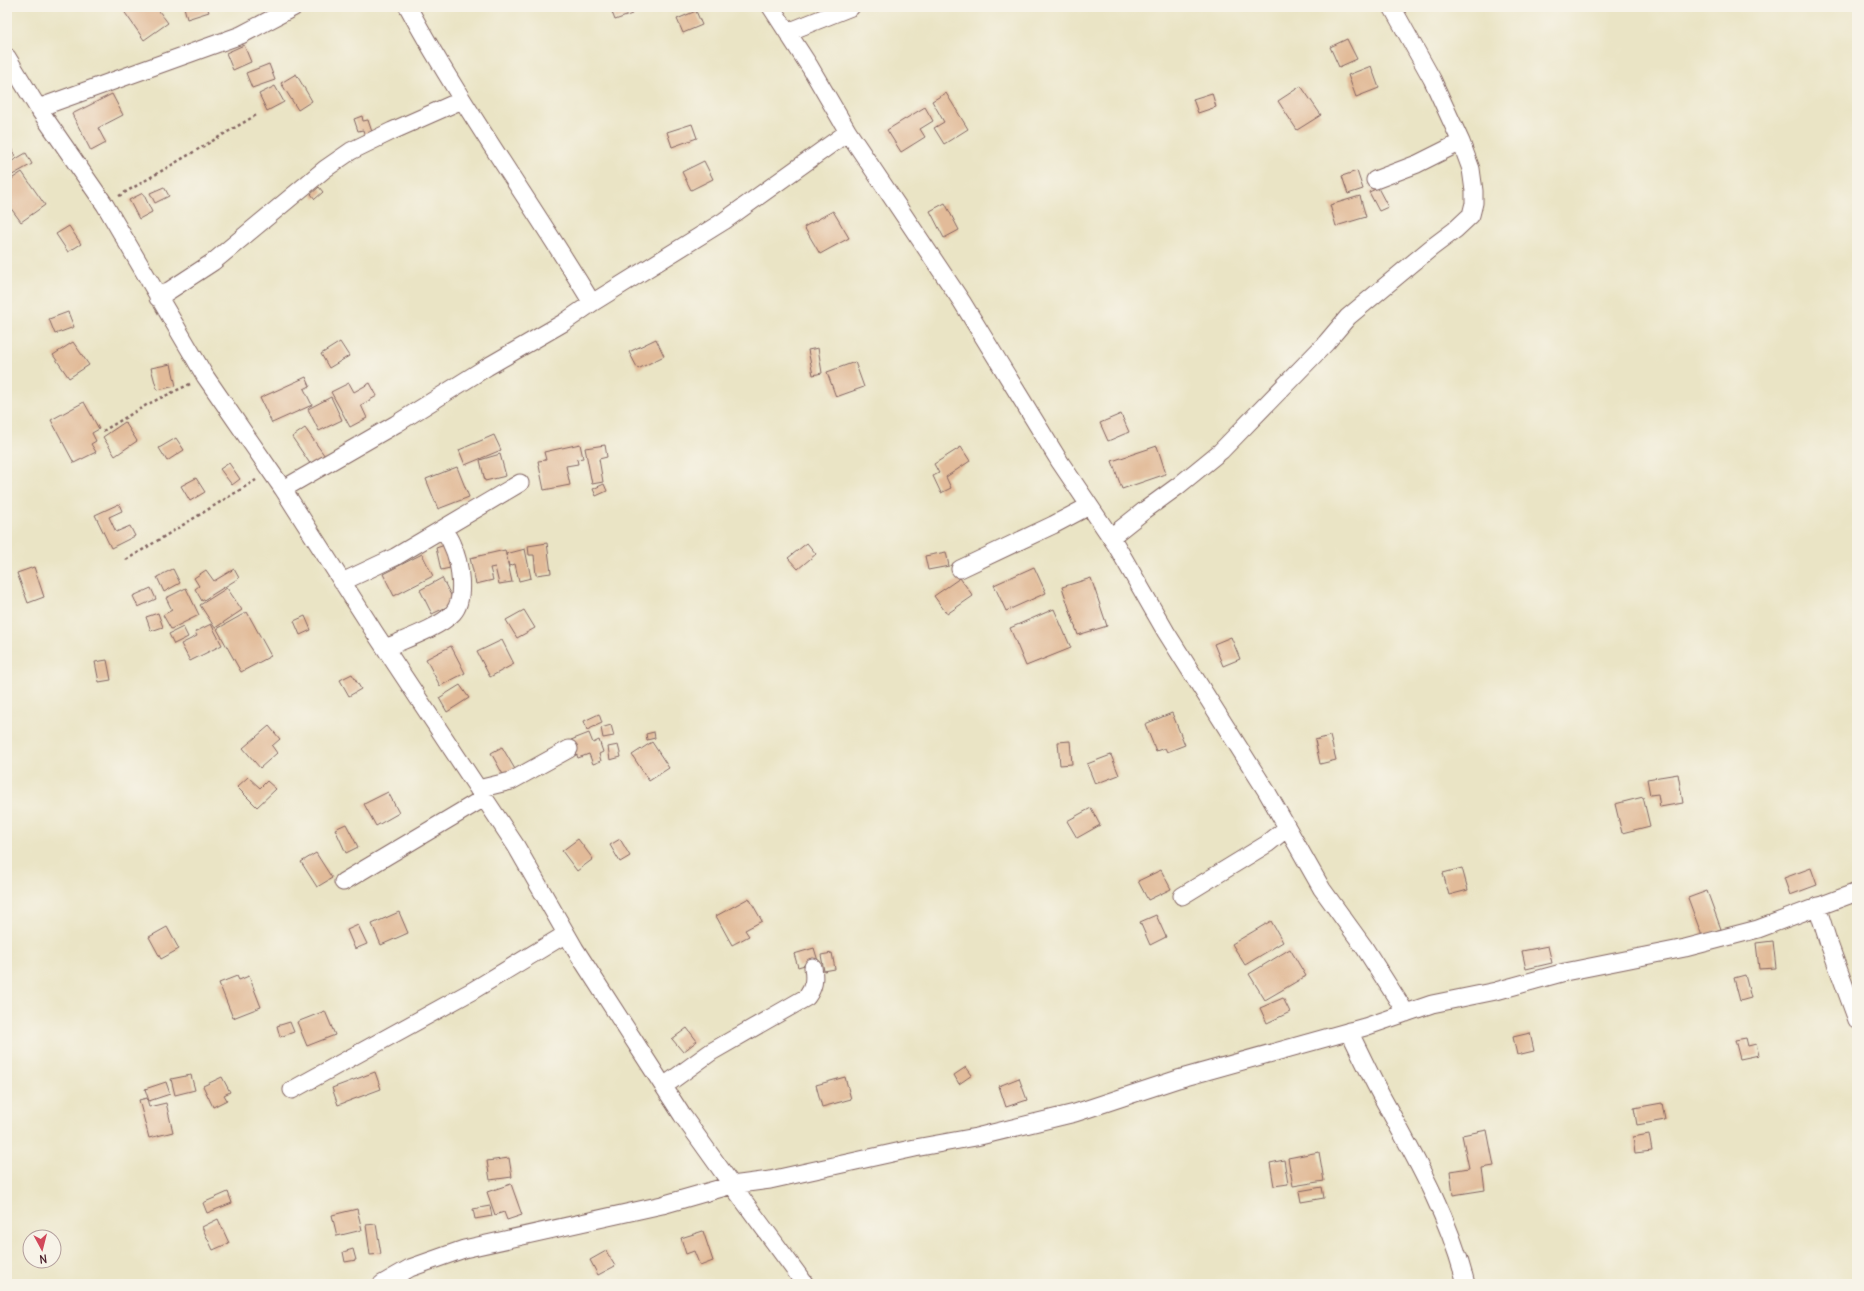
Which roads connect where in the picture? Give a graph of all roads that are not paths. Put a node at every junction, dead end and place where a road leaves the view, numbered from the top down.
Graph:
1 (294, 7) edge
2 (408, 7) edge
3 (771, 7) edge
4 (851, 7) edge
5 (1392, 7) edge
6 (788, 32) junction
7 (7, 57) edge
8 (462, 100) junction
9 (38, 108) junction
10 (848, 132) junction
11 (1461, 142) junction
12 (1375, 180) dead end
13 (158, 298) junction
14 (592, 303) junction
15 (520, 483) dead end
16 (283, 489) junction
17 (1089, 506) junction
18 (443, 529) junction
19 (1110, 537) junction
20 (960, 569) dead end
21 (342, 582) junction
22 (384, 648) junction
23 (569, 749) dead end
24 (481, 793) junction
25 (1287, 828) junction
26 (343, 882) dead end
27 (1857, 892) edge
28 (1182, 896) dead end
29 (1817, 906) junction
30 (566, 934) junction
31 (813, 967) dead end
32 (1406, 1013) junction
33 (1857, 1020) edge
34 (1349, 1031) junction
35 (664, 1086) junction
36 (292, 1090) dead end
37 (732, 1185) junction
38 (382, 1284) edge
39 (805, 1284) edge
40 (1466, 1284) edge

1 - 9 street
2 - 8 street
3 - 6 street
4 - 6 street
5 - 11 street
6 - 10 street
7 - 9 street
8 - 13 street
8 - 14 street
9 - 13 street
10 - 14 street
10 - 17 street
11 - 12 street
11 - 19 street
13 - 16 street
14 - 16 street
15 - 18 street
16 - 21 street
17 - 19 street
17 - 20 street
18 - 21 street
18 - 22 street
19 - 25 street
21 - 22 street
22 - 24 street
23 - 24 street
24 - 26 street
24 - 30 street
25 - 28 street
25 - 32 street
27 - 29 street
29 - 32 street
29 - 33 street
30 - 35 street
30 - 36 street
31 - 35 street
32 - 34 street
34 - 37 street
34 - 40 street
35 - 37 street
37 - 38 street
37 - 39 street

